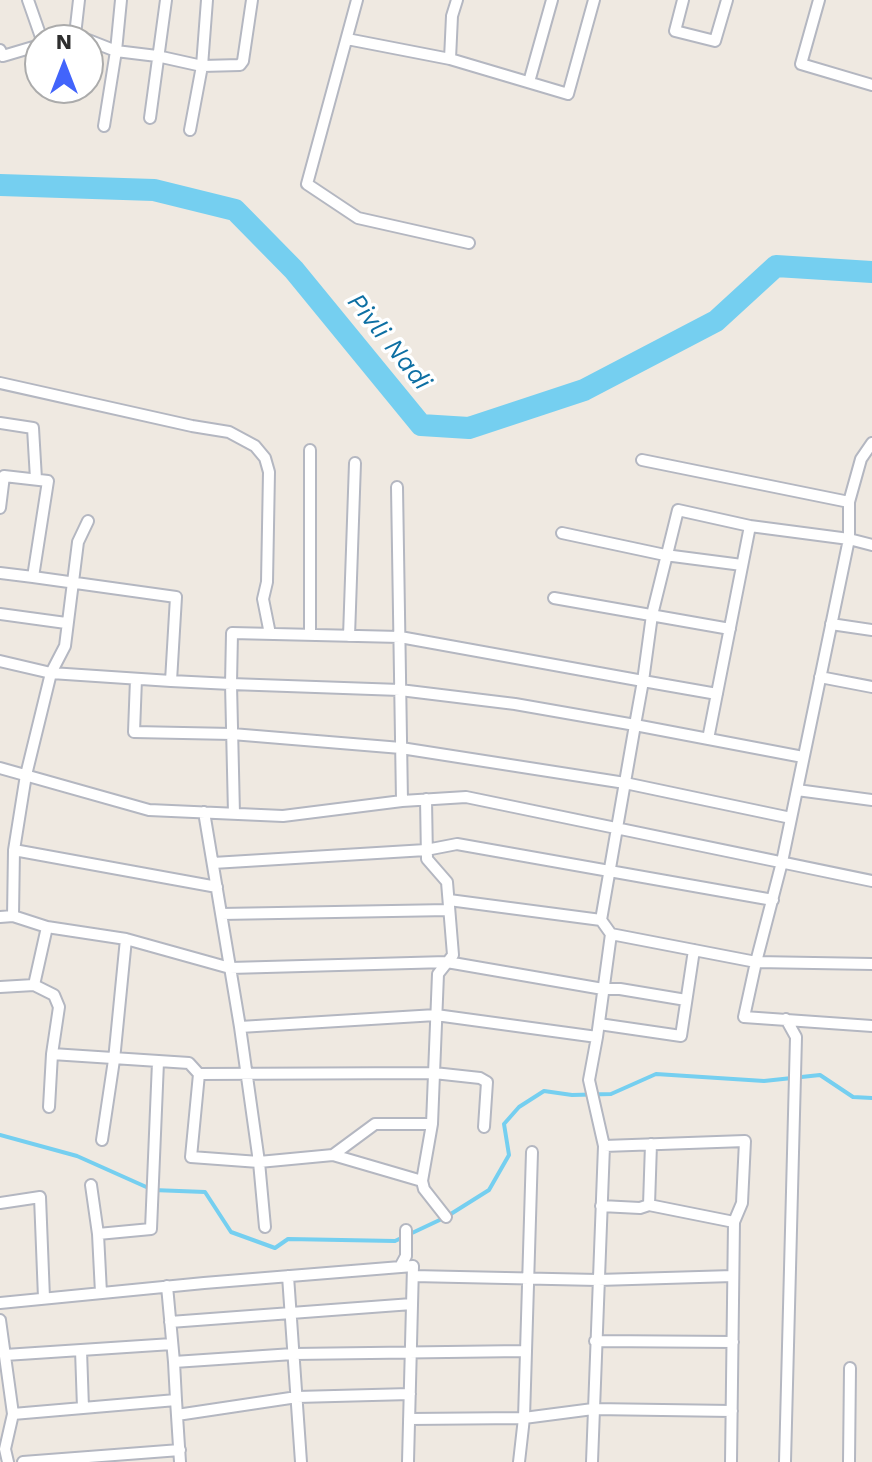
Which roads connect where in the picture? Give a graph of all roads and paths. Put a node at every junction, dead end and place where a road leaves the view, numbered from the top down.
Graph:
1 (28, 0) edge
2 (79, 0) edge
3 (121, 0) edge
4 (166, 0) edge
5 (207, 0) edge
6 (252, 0) edge
7 (357, 0) edge
8 (457, 0) edge
9 (552, 0) edge
10 (594, 0) edge
11 (683, 0) edge
12 (727, 0) edge
13 (819, 0) edge
14 (35, 24) edge
15 (76, 24) edge
16 (347, 39) junction
17 (104, 46) edge
18 (24, 49) edge
19 (0, 50) edge
20 (116, 51) junction
21 (157, 56) junction
22 (450, 59) junction
23 (202, 66) junction
24 (529, 82) junction
25 (872, 85) edge
26 (150, 118) dead end
27 (104, 126) dead end
28 (190, 130) dead end
29 (469, 243) dead end
30 (0, 383) edge
31 (0, 423) edge
32 (872, 443) edge
33 (310, 450) dead end
34 (642, 460) dead end
35 (355, 463) dead end
36 (36, 479) junction
37 (397, 487) dead end
38 (849, 502) junction
39 (0, 508) edge
40 (88, 521) dead end
41 (750, 526) junction
42 (562, 533) dead end
43 (849, 539) junction
44 (872, 545) edge
45 (665, 555) junction
46 (742, 565) junction
47 (0, 573) edge
48 (33, 577) junction
49 (71, 582) junction
50 (554, 598) dead end
51 (0, 614) edge
52 (652, 615) junction
53 (66, 623) junction
54 (831, 624) junction
55 (730, 629) junction
56 (872, 630) edge
57 (270, 634) junction
58 (310, 635) junction
59 (349, 636) junction
60 (400, 637) junction
61 (0, 661) edge
62 (51, 673) junction
63 (820, 677) junction
64 (136, 679) junction
65 (171, 681) junction
66 (643, 681) junction
67 (231, 684) junction
68 (872, 687) edge
69 (400, 690) junction
70 (717, 694) junction
71 (635, 725) junction
72 (232, 734) junction
73 (708, 739) junction
74 (401, 748) junction
75 (803, 757) junction
76 (0, 768) edge
77 (26, 775) junction
78 (625, 783) junction
79 (797, 790) junction
80 (426, 799) junction
81 (872, 800) edge
82 (402, 801) junction
83 (204, 812) junction
84 (234, 814) junction
85 (791, 818) junction
86 (617, 828) junction
87 (14, 850) junction
88 (426, 850) junction
89 (782, 862) junction
90 (213, 863) junction
91 (610, 870) junction
92 (872, 881) edge
93 (217, 887) junction
94 (773, 900) junction
95 (449, 905) junction
96 (221, 914) junction
97 (13, 916) junction
98 (0, 917) edge
99 (601, 920) junction
100 (47, 927) junction
101 (611, 934) junction
102 (126, 939) junction
103 (694, 950) junction
104 (447, 962) junction
105 (756, 962) junction
106 (872, 964) edge
107 (230, 968) junction
108 (34, 985) junction
109 (0, 987) edge
110 (603, 989) junction
111 (686, 1000) junction
112 (436, 1015) junction
113 (786, 1019) junction
114 (599, 1024) junction
115 (872, 1026) edge
116 (240, 1027) junction
117 (597, 1037) junction
118 (52, 1054) junction
119 (114, 1060) junction
120 (158, 1062) junction
121 (434, 1073) junction
122 (199, 1074) junction
123 (245, 1074) junction
124 (49, 1107) dead end
125 (432, 1124) junction
126 (484, 1127) dead end
127 (102, 1140) dead end
128 (651, 1144) junction
129 (604, 1146) junction
130 (532, 1152) dead end
131 (333, 1155) junction
132 (259, 1162) junction
133 (422, 1181) junction
134 (91, 1185) dead end
135 (0, 1203) edge
136 (649, 1205) junction
137 (601, 1206) junction
138 (446, 1217) dead end
139 (734, 1222) junction
140 (265, 1227) dead end
141 (406, 1230) dead end
142 (98, 1234) junction
143 (400, 1267) junction
144 (288, 1276) junction
145 (413, 1276) junction
146 (733, 1276) junction
147 (527, 1279) junction
148 (598, 1280) junction
149 (167, 1286) junction
150 (101, 1293) junction
151 (44, 1298) junction
152 (0, 1303) edge
153 (412, 1304) junction
154 (290, 1313) junction
155 (0, 1320) edge
156 (170, 1322) junction
157 (595, 1341) junction
158 (733, 1342) junction
159 (172, 1344) junction
160 (81, 1350) junction
161 (524, 1351) junction
162 (411, 1353) junction
163 (293, 1354) junction
164 (5, 1355) junction
165 (174, 1362) junction
166 (850, 1368) dead end
167 (410, 1394) junction
168 (297, 1397) junction
169 (176, 1400) junction
170 (83, 1408) junction
171 (593, 1409) junction
172 (732, 1411) junction
173 (13, 1414) junction
174 (177, 1415) junction
175 (524, 1418) junction
176 (409, 1419) junction
177 (180, 1456) edge
178 (8, 1462) edge
179 (23, 1462) edge
180 (301, 1462) edge
181 (408, 1462) edge
182 (519, 1462) edge
183 (592, 1462) edge
184 (731, 1462) edge
185 (785, 1462) edge
186 (849, 1462) edge

1 - 14 street
2 - 15 street
3 - 20 street
4 - 21 street
5 - 23 street
6 - 23 street
7 - 16 street
8 - 22 street
9 - 24 street
10 - 24 street
11 - 12 street
13 - 25 street
16 - 22 street
16 - 29 street
17 - 20 street
18 - 19 street
20 - 21 street
20 - 27 street
21 - 23 street
21 - 26 street
22 - 24 street
23 - 28 street
30 - 57 street
31 - 36 street
32 - 38 street
33 - 58 street
34 - 38 street
35 - 59 street
36 - 39 street
36 - 48 street
37 - 60 street
38 - 43 street
40 - 49 street
41 - 43 street
41 - 45 street
41 - 46 street
42 - 45 street
43 - 44 street
43 - 54 street
45 - 46 street
45 - 52 street
46 - 55 street
47 - 48 street
48 - 49 street
49 - 53 street
49 - 65 street
50 - 52 street
51 - 53 street
52 - 55 street
52 - 66 street
53 - 62 street
54 - 56 street
54 - 63 street
55 - 70 street
57 - 58 street
57 - 67 street
58 - 59 street
59 - 60 street
60 - 66 street
60 - 69 street
61 - 62 street
62 - 64 street
62 - 77 street
63 - 68 street
63 - 75 street
64 - 65 street
64 - 72 street
65 - 67 street
66 - 70 street
66 - 71 street
67 - 69 street
67 - 72 street
69 - 71 street
69 - 74 street
70 - 73 street
71 - 73 street
71 - 78 street
72 - 74 street
72 - 84 street
73 - 75 street
74 - 78 street
74 - 82 street
75 - 79 street
76 - 77 street
77 - 83 street
77 - 87 street
78 - 85 street
78 - 86 street
79 - 81 street
79 - 85 street
80 - 82 street
80 - 86 street
80 - 88 street
82 - 84 street
83 - 84 street
83 - 90 street
85 - 89 street
86 - 89 street
86 - 91 street
87 - 93 street
87 - 97 street
88 - 90 street
88 - 91 street
88 - 95 street
89 - 92 street
89 - 94 street
90 - 93 street
91 - 94 street
91 - 99 street
93 - 96 street
94 - 105 street
95 - 96 street
95 - 99 street
95 - 104 street
96 - 107 street
97 - 98 street
97 - 100 street
99 - 101 street
100 - 102 street
100 - 108 street
101 - 103 street
101 - 110 street
102 - 107 street
102 - 119 street
103 - 105 street
103 - 111 street
104 - 107 street
104 - 110 street
104 - 112 street
105 - 106 street
105 - 113 street
107 - 116 street
108 - 109 street
108 - 118 street
110 - 111 street
110 - 114 street
111 - 114 street
112 - 116 street
112 - 117 street
112 - 121 street
113 - 115 street
113 - 185 street
114 - 117 street
116 - 123 street
117 - 129 street
118 - 119 street
118 - 124 street
119 - 120 street
119 - 127 street
120 - 122 street
120 - 142 street
121 - 123 street
121 - 125 street
121 - 126 street
122 - 123 street
122 - 132 street
123 - 132 street
125 - 131 street
125 - 133 street
128 - 129 street
128 - 136 street
128 - 139 street
129 - 137 street
130 - 147 street
131 - 132 street
131 - 133 street
132 - 140 street
133 - 138 street
134 - 142 street
135 - 151 street
136 - 137 street
136 - 139 street
137 - 148 street
139 - 146 street
141 - 143 street
142 - 150 street
143 - 144 street
143 - 145 street
144 - 149 street
144 - 154 street
145 - 147 street
145 - 153 street
146 - 148 street
146 - 158 street
147 - 148 street
147 - 161 street
148 - 157 street
149 - 150 street
149 - 156 street
150 - 151 street
151 - 152 street
153 - 154 street
153 - 162 street
154 - 156 street
154 - 163 street
155 - 164 street
156 - 159 street
157 - 158 street
157 - 171 street
158 - 172 street
159 - 160 street
159 - 165 street
160 - 164 street
160 - 170 street
161 - 162 street
161 - 175 street
162 - 163 street
162 - 167 street
163 - 165 street
163 - 168 street
164 - 173 street
165 - 169 street
166 - 186 street
167 - 168 street
167 - 176 street
168 - 174 street
168 - 180 street
169 - 170 street
169 - 174 street
170 - 173 street
171 - 172 street
171 - 175 street
171 - 183 street
172 - 184 street
173 - 178 street
174 - 177 street
175 - 176 street
175 - 182 street
176 - 181 street
177 - 179 street

